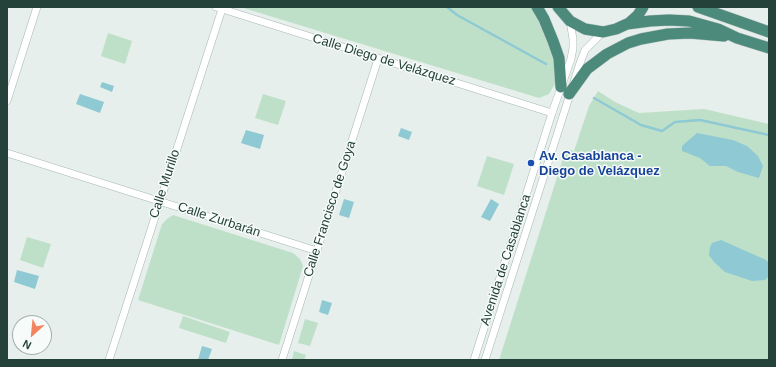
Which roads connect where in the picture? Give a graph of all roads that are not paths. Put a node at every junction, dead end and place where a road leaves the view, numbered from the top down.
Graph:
1 (37, 7) edge
2 (537, 7) edge
3 (558, 7) edge
4 (643, 7) edge
5 (698, 7) edge
6 (219, 8) edge
7 (570, 21) junction
8 (627, 24) junction
9 (603, 32) junction
10 (769, 32) edge
11 (738, 38) junction
12 (769, 48) edge
13 (378, 59) junction
14 (565, 90) junction
15 (7, 101) edge
16 (552, 113) junction
17 (7, 153) edge
18 (160, 202) junction
19 (317, 251) junction
20 (109, 360) edge
21 (282, 360) edge
22 (474, 360) edge
23 (485, 360) edge

1 - 15 street
2 - 14 highway
3 - 7 highway
4 - 8 highway
5 - 10 highway
6 - 13 street, Calle Diego de Velázquez
6 - 18 street, Calle Murillo
7 - 9 highway
7 - 14 street, Avenida de Casablanca
8 - 9 highway
8 - 11 highway
9 - 14 street, Avenida de Casablanca
11 - 12 highway
11 - 14 highway
13 - 16 street, Calle Diego de Velázquez
13 - 19 street, Calle Francisco de Goya
14 - 16 street, Avenida de Casablanca
14 - 23 street, Avenida de Casablanca
16 - 22 street, Avenida de Casablanca
17 - 18 street, Calle Zurbarán
18 - 19 street, Calle Zurbarán
18 - 20 street, Calle Murillo
19 - 21 street, Calle Francisco de Goya

